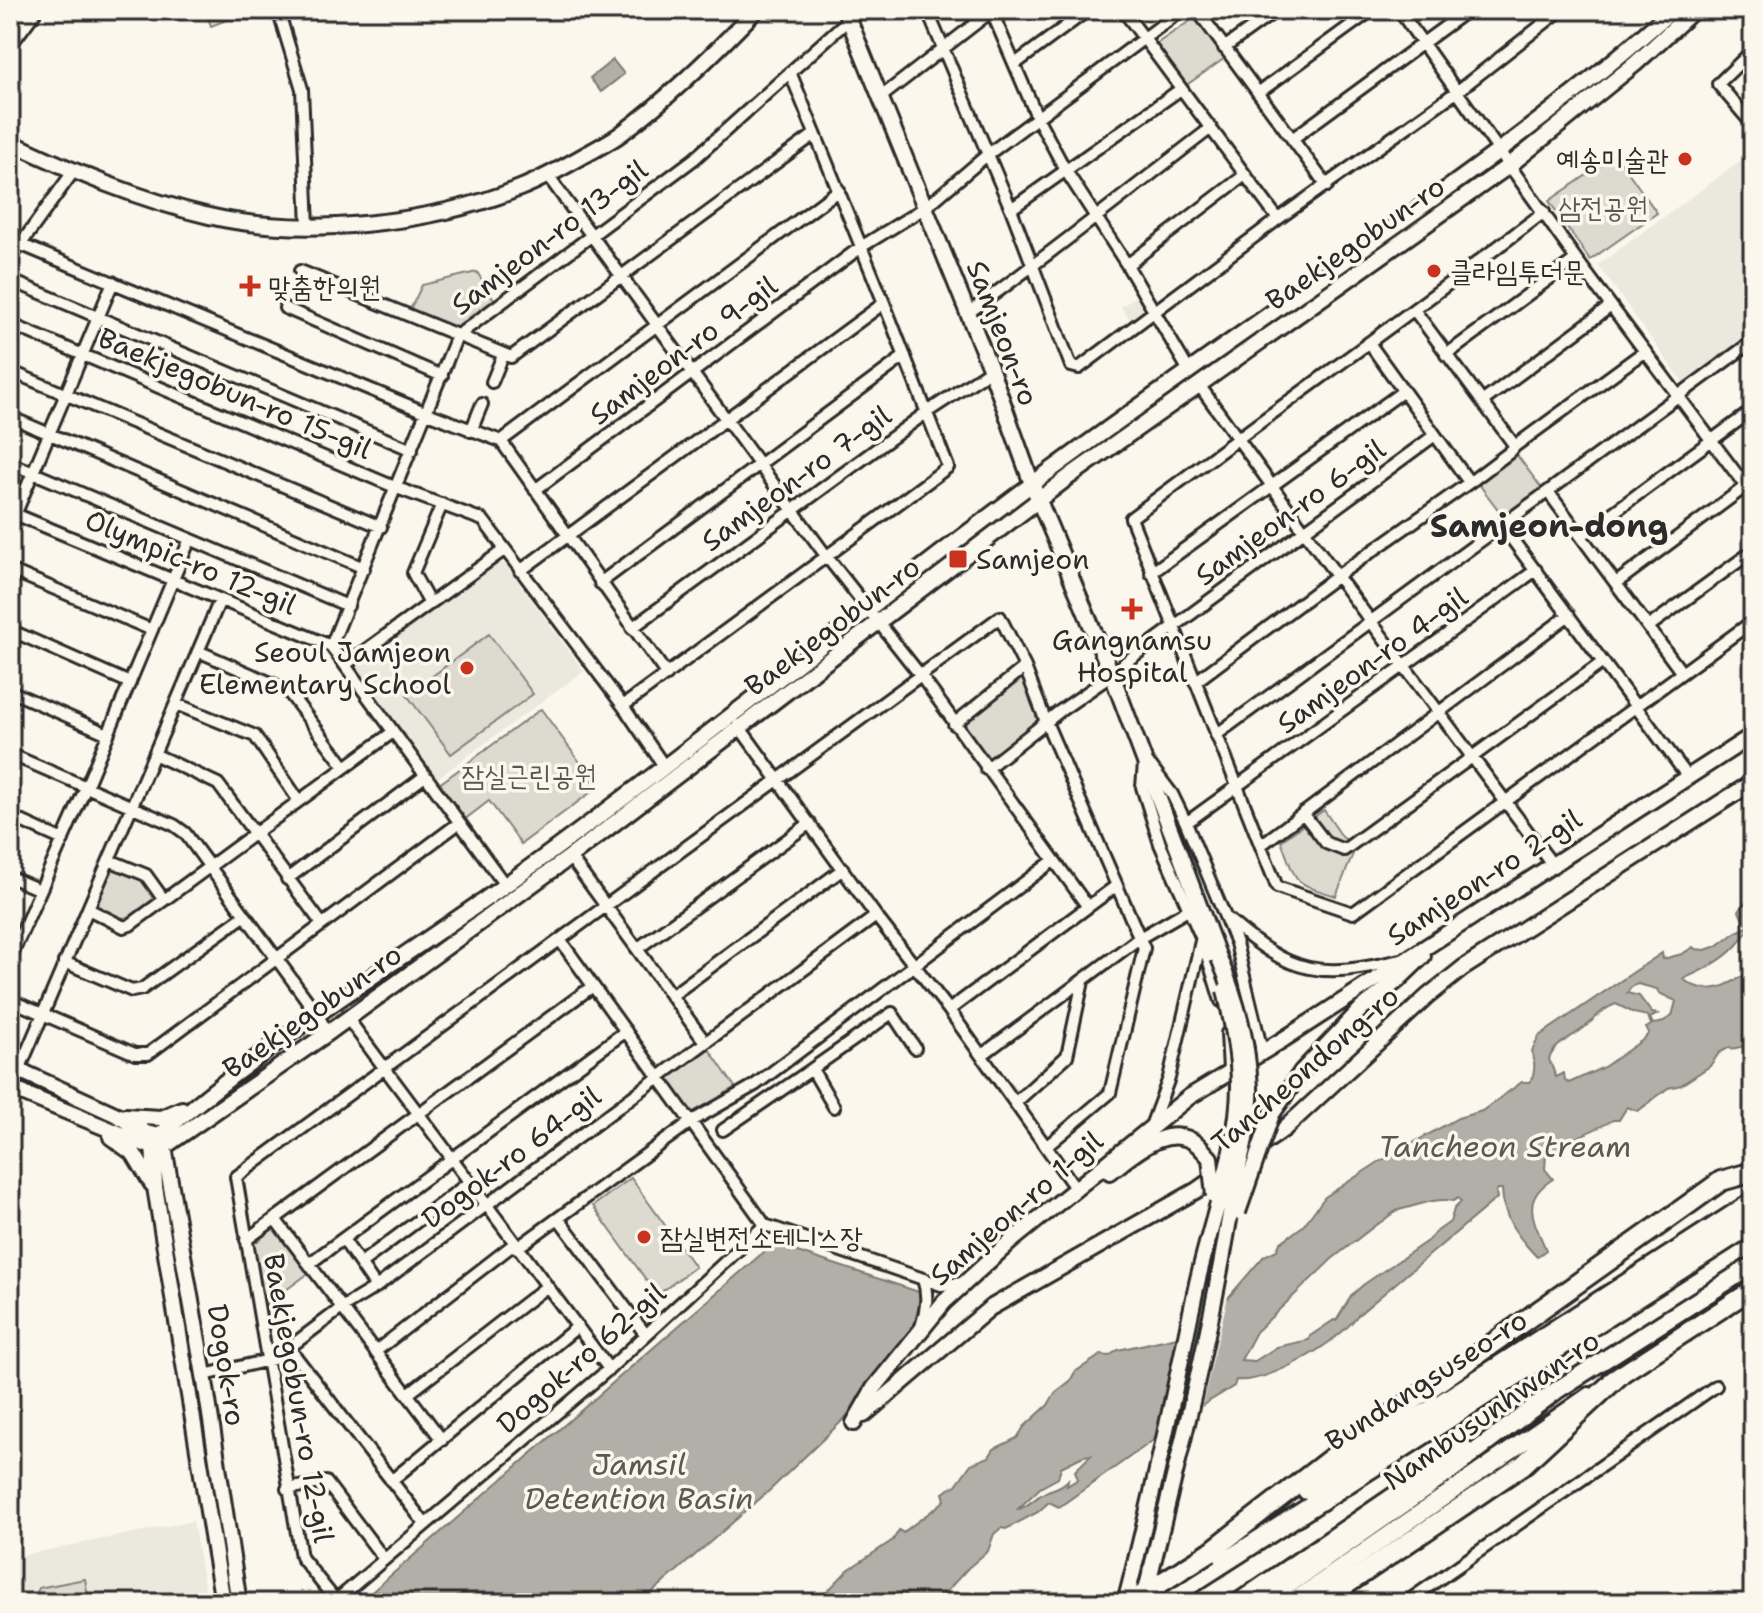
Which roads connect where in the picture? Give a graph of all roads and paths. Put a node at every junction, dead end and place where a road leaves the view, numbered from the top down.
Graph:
1 (33, 10) edge
2 (278, 10) edge
3 (756, 10) edge
4 (927, 10) edge
5 (992, 10) edge
6 (1088, 10) edge
7 (1123, 10) edge
8 (1182, 10) edge
9 (1197, 10) edge
10 (1277, 10) edge
11 (1372, 10) edge
12 (1399, 10) edge
13 (1468, 10) edge
14 (1561, 10) edge
15 (1672, 10) edge
16 (1694, 10) edge
17 (846, 15) edge
18 (1145, 38) junction
19 (10, 41) edge
20 (1424, 43) junction
21 (942, 48) junction
22 (1224, 48) junction
23 (1753, 50) edge
24 (1015, 64) junction
25 (790, 72) junction
26 (1181, 89) junction
27 (1459, 90) junction
28 (1258, 93) junction
29 (881, 97) junction
30 (1038, 119) junction
31 (1753, 125) edge
32 (1211, 128) junction
33 (815, 134) junction
34 (1292, 139) junction
35 (10, 142) edge
36 (1500, 152) junction
37 (987, 155) junction
38 (1510, 165) junction
39 (1066, 171) junction
40 (73, 172) junction
41 (1245, 175) junction
42 (548, 176) junction
43 (1327, 186) junction
44 (839, 190) junction
45 (926, 207) junction
46 (1011, 209) junction
47 (1544, 212) junction
48 (1095, 215) junction
49 (1278, 219) junction
50 (308, 226) junction
51 (590, 235) junction
52 (15, 242) edge
53 (861, 247) junction
54 (10, 259) edge
55 (1576, 259) junction
56 (1127, 265) junction
57 (1034, 267) junction
58 (300, 271) dead end
59 (621, 277) junction
60 (10, 280) edge
61 (113, 282) junction
62 (884, 303) junction
63 (1611, 306) junction
64 (285, 308) dead end
65 (1415, 311) junction
66 (968, 313) junction
67 (1155, 313) junction
68 (98, 318) junction
69 (10, 324) edge
70 (657, 325) junction
71 (457, 336) junction
72 (1753, 341) edge
73 (1369, 343) junction
74 (1645, 351) junction
75 (83, 354) junction
76 (503, 355) junction
77 (1446, 355) junction
78 (905, 356) junction
79 (991, 370) junction
80 (10, 371) edge
81 (1189, 371) junction
82 (692, 373) junction
83 (442, 376) junction
84 (492, 382) dead end
85 (1199, 385) junction
86 (1402, 392) junction
87 (66, 394) junction
88 (1678, 395) junction
89 (1482, 402) junction
90 (482, 404) dead end
91 (1753, 410) edge
92 (927, 412) junction
93 (427, 413) junction
94 (10, 417) edge
95 (726, 419) junction
96 (471, 431) junction
97 (49, 434) junction
98 (1435, 435) junction
99 (1236, 439) junction
100 (1712, 440) junction
101 (501, 441) junction
102 (1515, 446) junction
103 (412, 450) junction
104 (10, 463) edge
105 (760, 464) junction
106 (33, 473) junction
107 (1469, 482) junction
108 (1749, 483) edge
109 (1032, 484) junction
110 (1270, 485) junction
111 (397, 488) junction
112 (535, 490) junction
113 (1549, 493) junction
114 (1753, 496) edge
115 (1040, 499) junction
116 (442, 504) junction
117 (793, 510) junction
118 (12, 514) edge
119 (10, 527) edge
120 (381, 527) junction
121 (1503, 527) junction
122 (1304, 532) junction
123 (567, 536) junction
124 (1581, 536) junction
125 (190, 539) junction
126 (504, 550) junction
127 (1753, 551) edge
128 (827, 557) junction
129 (364, 568) junction
130 (10, 570) edge
131 (1536, 570) junction
132 (520, 571) junction
133 (1151, 573) junction
134 (1337, 576) junction
135 (173, 580) junction
136 (600, 583) junction
137 (1616, 583) junction
138 (220, 600) junction
139 (430, 604) junction
140 (348, 606) junction
141 (870, 610) junction
142 (1569, 615) junction
143 (1753, 621) edge
144 (880, 623) junction
145 (1371, 623) junction
146 (1174, 627) junction
147 (1648, 627) junction
148 (632, 628) junction
149 (10, 630) edge
150 (152, 630) junction
151 (331, 646) junction
152 (198, 651) junction
153 (1603, 662) junction
154 (345, 665) junction
155 (1403, 666) junction
156 (1025, 667) junction
157 (1682, 673) junction
158 (667, 675) junction
159 (1112, 675) junction
160 (921, 676) junction
161 (1195, 682) junction
162 (130, 683) junction
163 (10, 691) edge
164 (176, 704) junction
165 (623, 706) junction
166 (1636, 709) junction
167 (1438, 711) junction
168 (736, 722) junction
169 (1046, 722) junction
170 (954, 724) junction
171 (393, 732) junction
172 (108, 734) junction
173 (1216, 735) junction
174 (1753, 735) edge
175 (10, 754) edge
176 (154, 754) junction
177 (1473, 757) junction
178 (1144, 758) junction
179 (664, 766) junction
180 (345, 767) junction
181 (986, 769) junction
182 (425, 776) junction
183 (1688, 777) junction
184 (779, 779) junction
185 (1753, 782) edge
186 (86, 787) junction
187 (1237, 788) junction
188 (299, 801) junction
189 (1506, 802) junction
190 (132, 807) junction
191 (1303, 813) junction
192 (10, 816) edge
193 (459, 823) junction
194 (810, 823) junction
195 (1186, 823) junction
196 (254, 834) junction
197 (63, 840) junction
198 (1261, 845) junction
199 (570, 857) junction
200 (109, 860) junction
201 (1053, 861) junction
202 (1552, 864) junction
203 (209, 867) junction
204 (843, 869) junction
205 (10, 877) edge
206 (287, 879) junction
207 (505, 885) junction
208 (1116, 886) junction
209 (40, 890) junction
210 (164, 900) junction
211 (606, 906) junction
212 (1088, 907) junction
213 (88, 909) junction
214 (1188, 910) junction
215 (244, 916) junction
216 (876, 916) junction
217 (1224, 916) junction
218 (322, 924) junction
219 (1446, 934) junction
220 (1138, 939) junction
221 (1202, 939) junction
222 (560, 940) junction
223 (13, 942) edge
224 (637, 949) junction
225 (1219, 958) junction
226 (10, 959) edge
227 (275, 959) junction
228 (1406, 959) junction
229 (64, 962) junction
230 (913, 965) junction
231 (1083, 981) junction
232 (593, 986) junction
233 (671, 996) junction
234 (10, 1000) edge
235 (949, 1010) junction
236 (42, 1013) junction
237 (317, 1014) junction
238 (348, 1019) junction
239 (626, 1031) junction
240 (328, 1033) junction
241 (705, 1042) junction
242 (915, 1048) dead end
243 (1262, 1051) junction
244 (982, 1055) junction
245 (1243, 1063) joint
246 (385, 1066) junction
247 (14, 1068) edge
248 (812, 1069) junction
249 (1229, 1070) junction
250 (659, 1076) junction
251 (10, 1088) edge
252 (197, 1102) junction
253 (1016, 1102) junction
254 (834, 1107) dead end
255 (419, 1112) junction
256 (117, 1115) junction
257 (88, 1121) junction
258 (692, 1121) junction
259 (1150, 1129) junction
260 (723, 1130) dead end
261 (157, 1141) junction
262 (1047, 1146) junction
263 (452, 1158) junction
264 (1753, 1172) edge
265 (470, 1182) junction
266 (155, 1187) junction
267 (1076, 1189) junction
268 (1753, 1202) edge
269 (486, 1206) junction
270 (275, 1219) junction
271 (559, 1219) junction
272 (1745, 1221) edge
273 (765, 1225) junction
274 (1027, 1229) junction
275 (343, 1239) junction
276 (246, 1240) junction
277 (516, 1246) junction
278 (1225, 1254) junction
279 (1203, 1255) junction
280 (310, 1263) junction
281 (361, 1263) junction
282 (1753, 1265) edge
283 (923, 1279) junction
284 (964, 1283) junction
285 (376, 1287) junction
286 (546, 1287) junction
287 (1753, 1289) edge
288 (343, 1307) junction
289 (577, 1327) junction
290 (920, 1331) junction
291 (646, 1335) junction
292 (289, 1348) junction
293 (376, 1351) junction
294 (267, 1362) junction
295 (609, 1369) junction
296 (204, 1375) junction
297 (1620, 1375) junction
298 (1716, 1386) dead end
299 (1557, 1390) junction
300 (408, 1394) junction
301 (854, 1423) joint
302 (442, 1440) junction
303 (391, 1481) junction
304 (287, 1489) junction
305 (425, 1524) junction
306 (1210, 1552) junction
307 (384, 1559) junction
308 (334, 1602) edge
309 (223, 1603) edge
310 (239, 1603) edge
311 (1127, 1603) edge
312 (1143, 1603) edge
313 (1161, 1603) edge
314 (1237, 1603) edge
315 (1263, 1603) edge
316 (1291, 1603) edge
317 (1319, 1603) edge
318 (1405, 1603) edge

1 - 19 main road
2 - 50 street
3 - 42 main road
4 - 21 street
5 - 21 street
5 - 24 street
6 - 24 street
7 - 18 street
8 - 18 street, Samjeon-ro 9-gil
9 - 22 street
10 - 22 street
11 - 28 street
12 - 20 street
13 - 20 street
14 - 27 street
15 - 36 main road, Baekjegobun-ro
16 - 38 main road, Baekjegobun-ro
17 - 25 street, Samjeon-ro 13-gil
17 - 29 main road, Samjeon-ro
18 - 26 street
18 - 30 street, Samjeon-ro 9-gil
20 - 27 street
20 - 34 street
21 - 29 street
21 - 37 street
22 - 28 street
23 - 31 street
24 - 30 street
25 - 33 street
25 - 51 street, Samjeon-ro 13-gil
26 - 32 street
26 - 39 street
27 - 36 street
27 - 43 street
28 - 34 street
29 - 45 main road, Samjeon-ro
30 - 37 street, Samjeon-ro 9-gil
30 - 39 street
32 - 41 street
32 - 48 street
33 - 44 street
33 - 59 street
34 - 43 street
35 - 40 main road
36 - 38 street
36 - 81 main road, Baekjegobun-ro
37 - 45 street, Samjeon-ro 9-gil
37 - 46 street
38 - 47 street
38 - 85 main road, Baekjegobun-ro
39 - 46 street
39 - 48 street
40 - 50 main road
40 - 52 street
41 - 49 street
41 - 56 street
42 - 50 main road
42 - 51 street
43 - 49 street
44 - 53 street
44 - 70 street
45 - 53 street, Samjeon-ro 9-gil
45 - 66 main road, Samjeon-ro
46 - 57 street
47 - 55 street
47 - 65 street
48 - 56 street
48 - 57 street
49 - 67 street
51 - 59 street
51 - 71 street, Samjeon-ro 13-gil
52 - 54 street
52 - 61 street
53 - 62 street
53 - 82 street, Samjeon-ro 9-gil
55 - 63 street
55 - 77 street
56 - 67 street
57 - 66 street
57 - 67 street
58 - 71 street
59 - 70 street
59 - 76 street
60 - 68 street
61 - 68 street
61 - 93 street
62 - 78 street
62 - 95 street
63 - 74 street
63 - 89 street
64 - 83 street
65 - 73 street
65 - 77 street
66 - 79 main road, Samjeon-ro
67 - 81 street
68 - 75 street
68 - 103 street
69 - 75 street, Baekjegobun-ro 15-gil
70 - 82 street
70 - 101 street
71 - 76 street
71 - 83 street, Samjeon-ro 13-gil
72 - 88 street
73 - 86 street
73 - 99 street
74 - 88 street
74 - 102 street
75 - 87 street
75 - 111 street, Baekjegobun-ro 15-gil
76 - 84 street
77 - 89 street
78 - 92 street
78 - 105 street
79 - 92 street, Samjeon-ro 7-gil
79 - 109 main road, Samjeon-ro
80 - 87 street
81 - 109 main road, Baekjegobun-ro
82 - 95 street
82 - 112 street, Samjeon-ro 9-gil
83 - 93 street, Samjeon-ro 13-gil
85 - 99 street
85 - 115 main road, Baekjegobun-ro
86 - 98 street
86 - 110 street
87 - 97 street
87 - 120 street
88 - 100 street
88 - 113 street
89 - 102 street
90 - 96 street
91 - 100 street
92 - 117 street, Samjeon-ro 7-gil
92 - 128 street
93 - 96 street
93 - 103 street, Samjeon-ro 13-gil
94 - 97 street
95 - 105 street
95 - 123 street
96 - 101 street
97 - 106 street
97 - 129 street
98 - 107 street
98 - 122 street, Samjeon-ro 6-gil
99 - 110 street
99 - 133 street, Samjeon-ro 6-gil
100 - 108 street
100 - 124 street
101 - 112 street
102 - 107 street
103 - 111 street, Samjeon-ro 13-gil
104 - 106 street
105 - 117 street
105 - 136 street
106 - 118 street
106 - 125 street
107 - 134 street
108 - 114 street
108 - 137 street
109 - 115 main road, Samjeon-ro
109 - 141 main road, Baekjegobun-ro
110 - 122 street
110 - 133 street
111 - 116 street, Baekjegobun-ro 15-gil
111 - 120 street, Samjeon-ro 13-gil
112 - 123 street
113 - 121 street
113 - 124 street
115 - 144 main road, Baekjegobun-ro
115 - 159 main road, Samjeon-ro
116 - 126 street, Baekjegobun-ro 15-gil
116 - 139 street
117 - 128 street
117 - 148 street, Samjeon-ro 7-gil
118 - 119 street
118 - 135 street, Olympic-ro 12-gil
120 - 129 street, Samjeon-ro 13-gil
121 - 131 street
121 - 145 street
122 - 134 street
122 - 146 street, Samjeon-ro 6-gil
123 - 132 street
123 - 136 street
124 - 137 street
125 - 135 street
125 - 140 street
126 - 132 street, Baekjegobun-ro 15-gil
126 - 139 street
127 - 147 street
128 - 141 street
128 - 158 street
129 - 140 street, Samjeon-ro 13-gil
130 - 150 street
131 - 142 street
131 - 155 street, Samjeon-ro 4-gil
132 - 165 street, Baekjegobun-ro 15-gil
133 - 146 street, Samjeon-ro 6-gil
134 - 145 street
134 - 161 street
135 - 138 street, Olympic-ro 12-gil
135 - 150 street
136 - 148 street
137 - 147 street
138 - 151 street, Olympic-ro 12-gil
138 - 152 street
139 - 154 street
140 - 151 street, Samjeon-ro 13-gil
141 - 144 street
141 - 168 main road, Baekjegobun-ro
142 - 153 street
142 - 167 street
143 - 157 street
144 - 160 street
144 - 168 main road, Baekjegobun-ro
145 - 155 street
145 - 173 street
146 - 159 street, Samjeon-ro 6-gil
146 - 161 street
147 - 157 street
148 - 158 street
149 - 162 street
150 - 162 street
151 - 154 street
152 - 164 street
152 - 180 street
153 - 166 street
153 - 177 street
154 - 171 street
155 - 167 street
155 - 187 street, Samjeon-ro 4-gil
156 - 160 street, Baekjegobun-ro 12-gil
156 - 169 street
156 - 170 street
157 - 166 street
158 - 165 street
159 - 169 street
159 - 178 main road, Samjeon-ro
160 - 170 street
160 - 184 street, Baekjegobun-ro 12-gil
161 - 173 street
162 - 172 street
163 - 172 street
164 - 176 street
164 - 188 street
165 - 179 street, Baekjegobun-ro 15-gil
166 - 183 street
166 - 189 street
167 - 177 street
167 - 191 street
168 - 179 main road, Baekjegobun-ro
168 - 184 street
168 - 199 main road, Baekjegobun-ro
169 - 181 street
169 - 208 street
170 - 181 street
171 - 180 street
171 - 182 street
172 - 186 street
173 - 187 street
174 - 183 main road, Samjeon-ro 2-gil
175 - 186 street
176 - 190 street
176 - 196 street
177 - 189 street
177 - 191 street
178 - 195 street
178 - 214 street
178 - 225 main road, Samjeon-ro
179 - 207 main road, Baekjegobun-ro
180 - 188 street
181 - 201 street
182 - 193 street
182 - 206 street
183 - 202 main road, Samjeon-ro 2-gil
184 - 194 street
184 - 211 street, Baekjegobun-ro 12-gil
185 - 301 main road, Tancheondong-ro
186 - 190 street
186 - 197 street
187 - 195 street, Samjeon-ro 4-gil
187 - 198 street
188 - 196 street
189 - 198 street
189 - 202 street
190 - 200 street
190 - 203 street
191 - 198 street
192 - 197 street
193 - 207 street
193 - 218 street
194 - 204 street
194 - 224 street
195 - 217 street
196 - 203 street
196 - 206 street
197 - 209 street
199 - 211 street
199 - 238 main road, Baekjegobun-ro
200 - 210 street
200 - 213 street
201 - 212 street
201 - 230 street
202 - 219 main road, Samjeon-ro 2-gil
203 - 210 street
203 - 215 street
204 - 216 street
204 - 233 street
205 - 209 street
206 - 218 street
207 - 237 main road, Baekjegobun-ro
208 - 212 street
208 - 220 street
209 - 223 street
210 - 213 street
211 - 222 street, Baekjegobun-ro 12-gil
211 - 224 street
212 - 235 street
213 - 229 street
214 - 220 street
214 - 221 street
215 - 227 street
215 - 229 street
216 - 230 street
216 - 241 street, Dogok-ro 64-gil
217 - 228 street
217 - 243 street
218 - 227 street
219 - 228 main road, Samjeon-ro 2-gil
219 - 278 main road, bridge
220 - 231 street
220 - 262 street
221 - 249 street
221 - 259 street
222 - 232 street
222 - 246 street, Baekjegobun-ro 12-gil
223 - 226 street
224 - 233 street
225 - 278 main road, bridge
225 - 279 main road, bridge
227 - 236 street
227 - 237 street
228 - 243 main road, Samjeon-ro 2-gil
229 - 236 street
230 - 235 street
230 - 258 street
231 - 244 street
231 - 253 street
232 - 239 street
232 - 255 street, Baekjegobun-ro 12-gil
233 - 241 street
234 - 236 street
235 - 244 street
236 - 247 street
237 - 240 street
237 - 252 main road, Baekjegobun-ro
238 - 240 main road, Baekjegobun-ro
238 - 246 street
239 - 250 street
239 - 263 street, Baekjegobun-ro 12-gil
240 - 261 main road, Baekjegobun-ro
241 - 250 street, Dogok-ro 64-gil
242 - 248 street
243 - 245 main road, Samjeon-ro 2-gil
244 - 253 street
245 - 249 main road, Samjeon-ro 1-gil
246 - 255 street
246 - 276 street, Baekjegobun-ro 12-gil
247 - 256 main road
248 - 254 street
248 - 260 street
249 - 259 main road, Samjeon-ro 1-gil
250 - 258 street
250 - 269 street, Dogok-ro 64-gil
251 - 257 main road
252 - 256 main road
252 - 261 main road, Baekjegobun-ro
253 - 262 street
255 - 263 street
255 - 270 street, Baekjegobun-ro 12-gil
256 - 261 main road
257 - 261 main road
257 - 266 main road
258 - 271 street
258 - 273 street
259 - 267 main road, Samjeon-ro 1-gil
261 - 266 main road, Dogok-ro
261 - 296 main road, Dogok-ro
262 - 267 street
263 - 265 street
263 - 275 street, Baekjegobun-ro 12-gil
264 - 306 highway
265 - 269 street
265 - 281 street
266 - 309 main road, Dogok-ro
267 - 274 main road, Samjeon-ro 1-gil
268 - 272 highway, Bundangsuseo-ro
269 - 277 street
269 - 285 street, Dogok-ro 64-gil
270 - 276 street, Baekjegobun-ro 12-gil
270 - 280 street
271 - 277 street
271 - 291 street
272 - 306 highway, Bundangsuseo-ro
272 - 313 highway, Bundangsuseo-ro
273 - 283 street
273 - 291 street, Dogok-ro 62-gil
274 - 279 main road, bridge
274 - 284 main road, Samjeon-ro 1-gil
275 - 280 street, Baekjegobun-ro 12-gil
275 - 281 street
276 - 294 street, Baekjegobun-ro 12-gil
277 - 286 street
277 - 293 street
278 - 312 main road, bridge
279 - 311 main road, bridge
280 - 288 street
281 - 285 street
282 - 299 main road, Nambusunhwan-ro
283 - 284 street
283 - 290 street
284 - 290 main road, Samjeon-ro 1-gil
285 - 288 street, Dogok-ro 64-gil
286 - 289 street
286 - 300 street
287 - 297 main road, Nambusunhwan-ro
288 - 292 street, Dogok-ro 64-gil
288 - 293 street
289 - 295 street
289 - 302 street
290 - 301 main road, Samjeon-ro 1-gil
291 - 295 street, Dogok-ro 62-gil
292 - 294 street, Dogok-ro 64-gil
292 - 303 street
293 - 300 street
294 - 296 street, Dogok-ro 64-gil
294 - 304 street, Baekjegobun-ro 12-gil
295 - 305 street, Dogok-ro 62-gil
296 - 310 main road, Dogok-ro
297 - 316 main road, Nambusunhwan-ro
297 - 317 highway
298 - 318 street
299 - 314 main road
299 - 315 main road, Nambusunhwan-ro
300 - 302 street
302 - 303 street
303 - 305 street
304 - 307 street
304 - 308 street, Baekjegobun-ro 12-gil
305 - 307 street, Dogok-ro 62-gil
306 - 311 highway, Bundangsuseo-ro, bridge
307 - 308 street, Dogok-ro 62-gil

